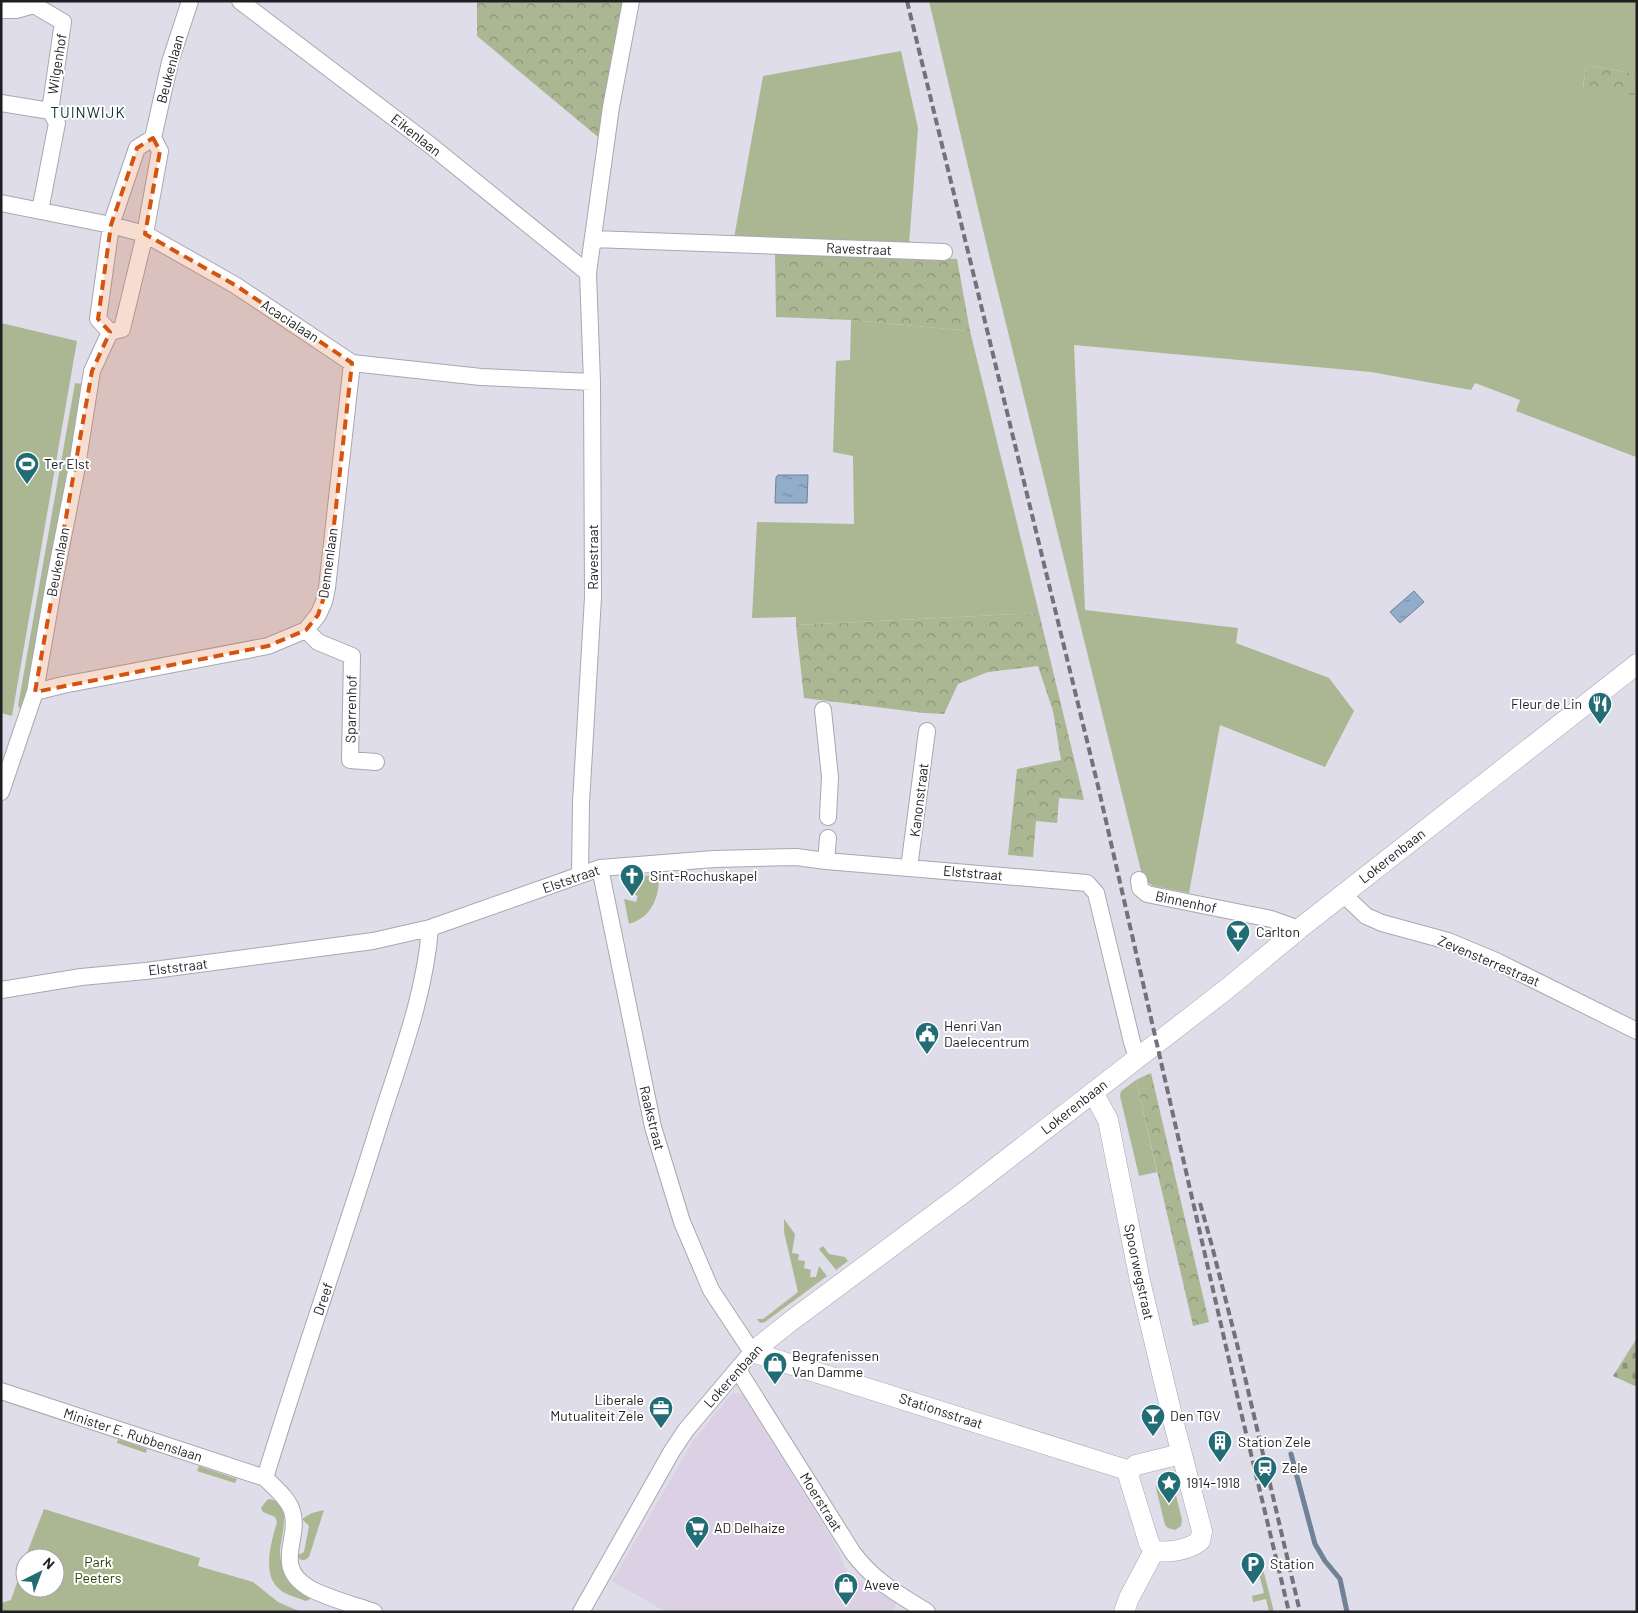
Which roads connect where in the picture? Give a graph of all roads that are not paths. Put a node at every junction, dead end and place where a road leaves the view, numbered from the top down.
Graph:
1 (190, 1) edge
2 (240, 1) edge
3 (631, 1) edge
4 (34, 3) edge
5 (1, 10) edge
6 (1, 103) edge
7 (50, 111) junction
8 (153, 138) junction
9 (1, 202) edge
10 (40, 211) junction
11 (111, 225) junction
12 (145, 234) junction
13 (593, 239) junction
14 (944, 252) dead end
15 (588, 273) junction
16 (110, 332) junction
17 (352, 363) junction
18 (592, 382) junction
19 (306, 630) junction
20 (1637, 664) edge
21 (35, 692) junction
22 (823, 710) dead end
23 (927, 731) dead end
24 (376, 762) dead end
25 (1, 792) edge
26 (828, 817) dead end
27 (828, 838) dead end
28 (826, 861) junction
29 (600, 868) junction
30 (909, 868) junction
31 (580, 875) junction
32 (1138, 880) dead end
33 (1343, 894) junction
34 (430, 928) junction
35 (1299, 929) junction
36 (1, 990) edge
37 (1637, 1031) edge
38 (1137, 1058) junction
39 (1093, 1092) junction
40 (752, 1352) junction
41 (738, 1370) junction
42 (1, 1391) edge
43 (1181, 1454) junction
44 (1130, 1472) junction
45 (265, 1478) junction
46 (1154, 1551) junction
47 (374, 1612) edge
48 (581, 1612) edge
49 (927, 1612) edge
50 (1124, 1612) edge

1 - 8 street, Beukenlaan
2 - 15 street, Eikenlaan
3 - 13 street, Ravestraat
4 - 5 street, Wilgenhof
4 - 7 street, Wilgenhof
6 - 7 street, Wilgenhof
7 - 10 street, Wilgenhof
8 - 11 street
8 - 12 street, Beukenlaan
9 - 10 street, Acacialaan
10 - 11 street, Acacialaan
11 - 12 street, Acacialaan
11 - 16 street
12 - 16 street, Beukenlaan
12 - 17 street, Acacialaan
13 - 14 street, Ravestraat
13 - 15 street, Ravestraat
15 - 18 street, Ravestraat
16 - 21 street, Beukenlaan
17 - 18 street, Acacialaan
17 - 19 street, Dennenlaan
18 - 31 street, Ravestraat
19 - 21 street
19 - 24 street, Sparrenhof
20 - 33 street, Lokerenbaan
21 - 25 street, Beukenlaan
22 - 26 street
23 - 30 street, Kanonstraat
27 - 28 street
28 - 29 street, Elststraat
28 - 30 street, Elststraat
29 - 31 street, Elststraat
29 - 40 street, Raakstraat
30 - 38 street, Elststraat
31 - 34 street, Elststraat
32 - 35 street, Binnenhof
33 - 35 street, Lokerenbaan
33 - 37 street, Zevensterrestraat
34 - 36 street, Elststraat
34 - 45 street, Dreef
35 - 38 street, Lokerenbaan
38 - 39 street, Lokerenbaan
39 - 40 street, Lokerenbaan
39 - 43 street, Spoorwegstraat
40 - 41 street, Lokerenbaan
40 - 44 street, Stationsstraat
41 - 48 street, Lokerenbaan
41 - 49 street, Moerstraat
42 - 45 street, Minister E. Rubbenslaan
43 - 44 street
43 - 46 street, Spoorwegstraat
44 - 46 street
45 - 47 street
46 - 50 street

